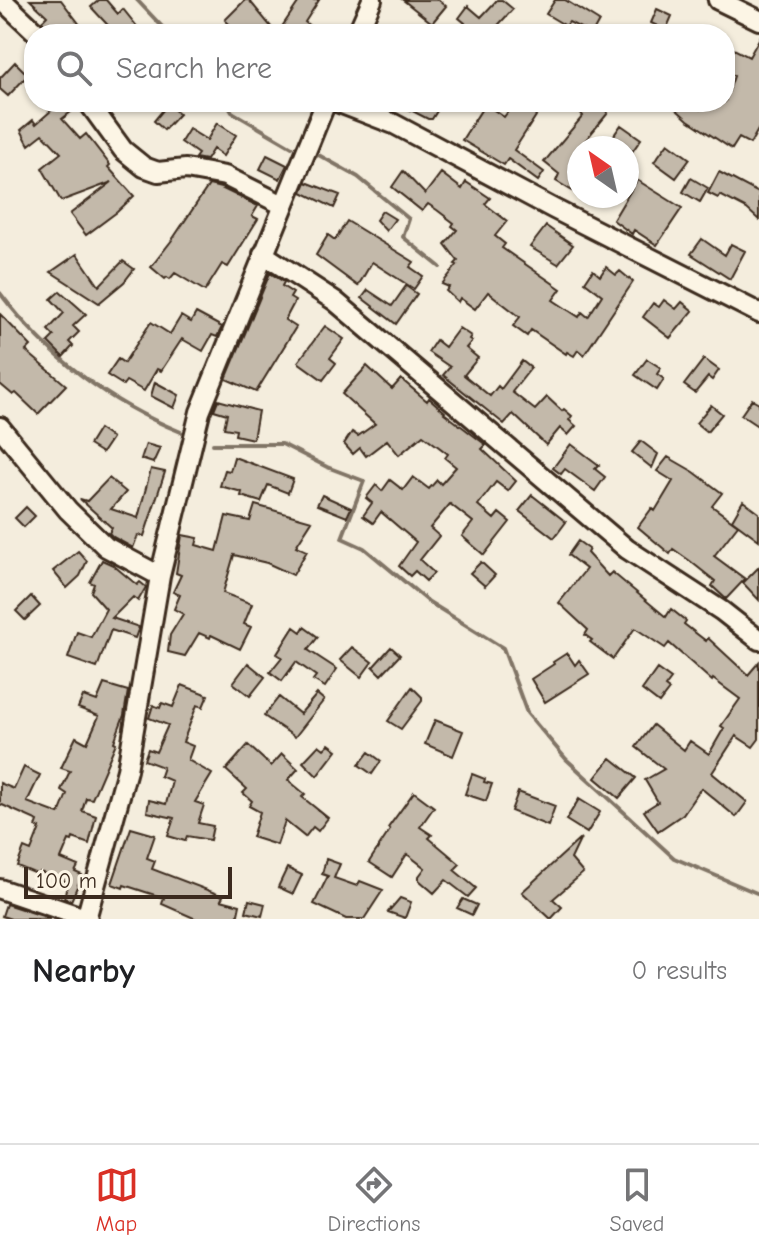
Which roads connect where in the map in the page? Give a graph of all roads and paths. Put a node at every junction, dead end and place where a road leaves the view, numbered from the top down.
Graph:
1 (2, 0) edge
2 (372, 0) edge
3 (718, 0) edge
4 (759, 20) edge
5 (27, 24) edge
6 (361, 24) edge
7 (95, 112) edge
8 (322, 112) edge
9 (363, 112) edge
10 (283, 205) junction
11 (263, 254) junction
12 (759, 313) edge
13 (0, 427) edge
14 (160, 576) junction
15 (759, 640) edge
16 (0, 889) edge
17 (87, 919) edge

1 - 5 street
2 - 6 street
3 - 4 street
7 - 10 street
8 - 10 street
9 - 12 street
10 - 11 street
11 - 14 street
11 - 15 street
13 - 14 street
14 - 17 street
16 - 17 street

